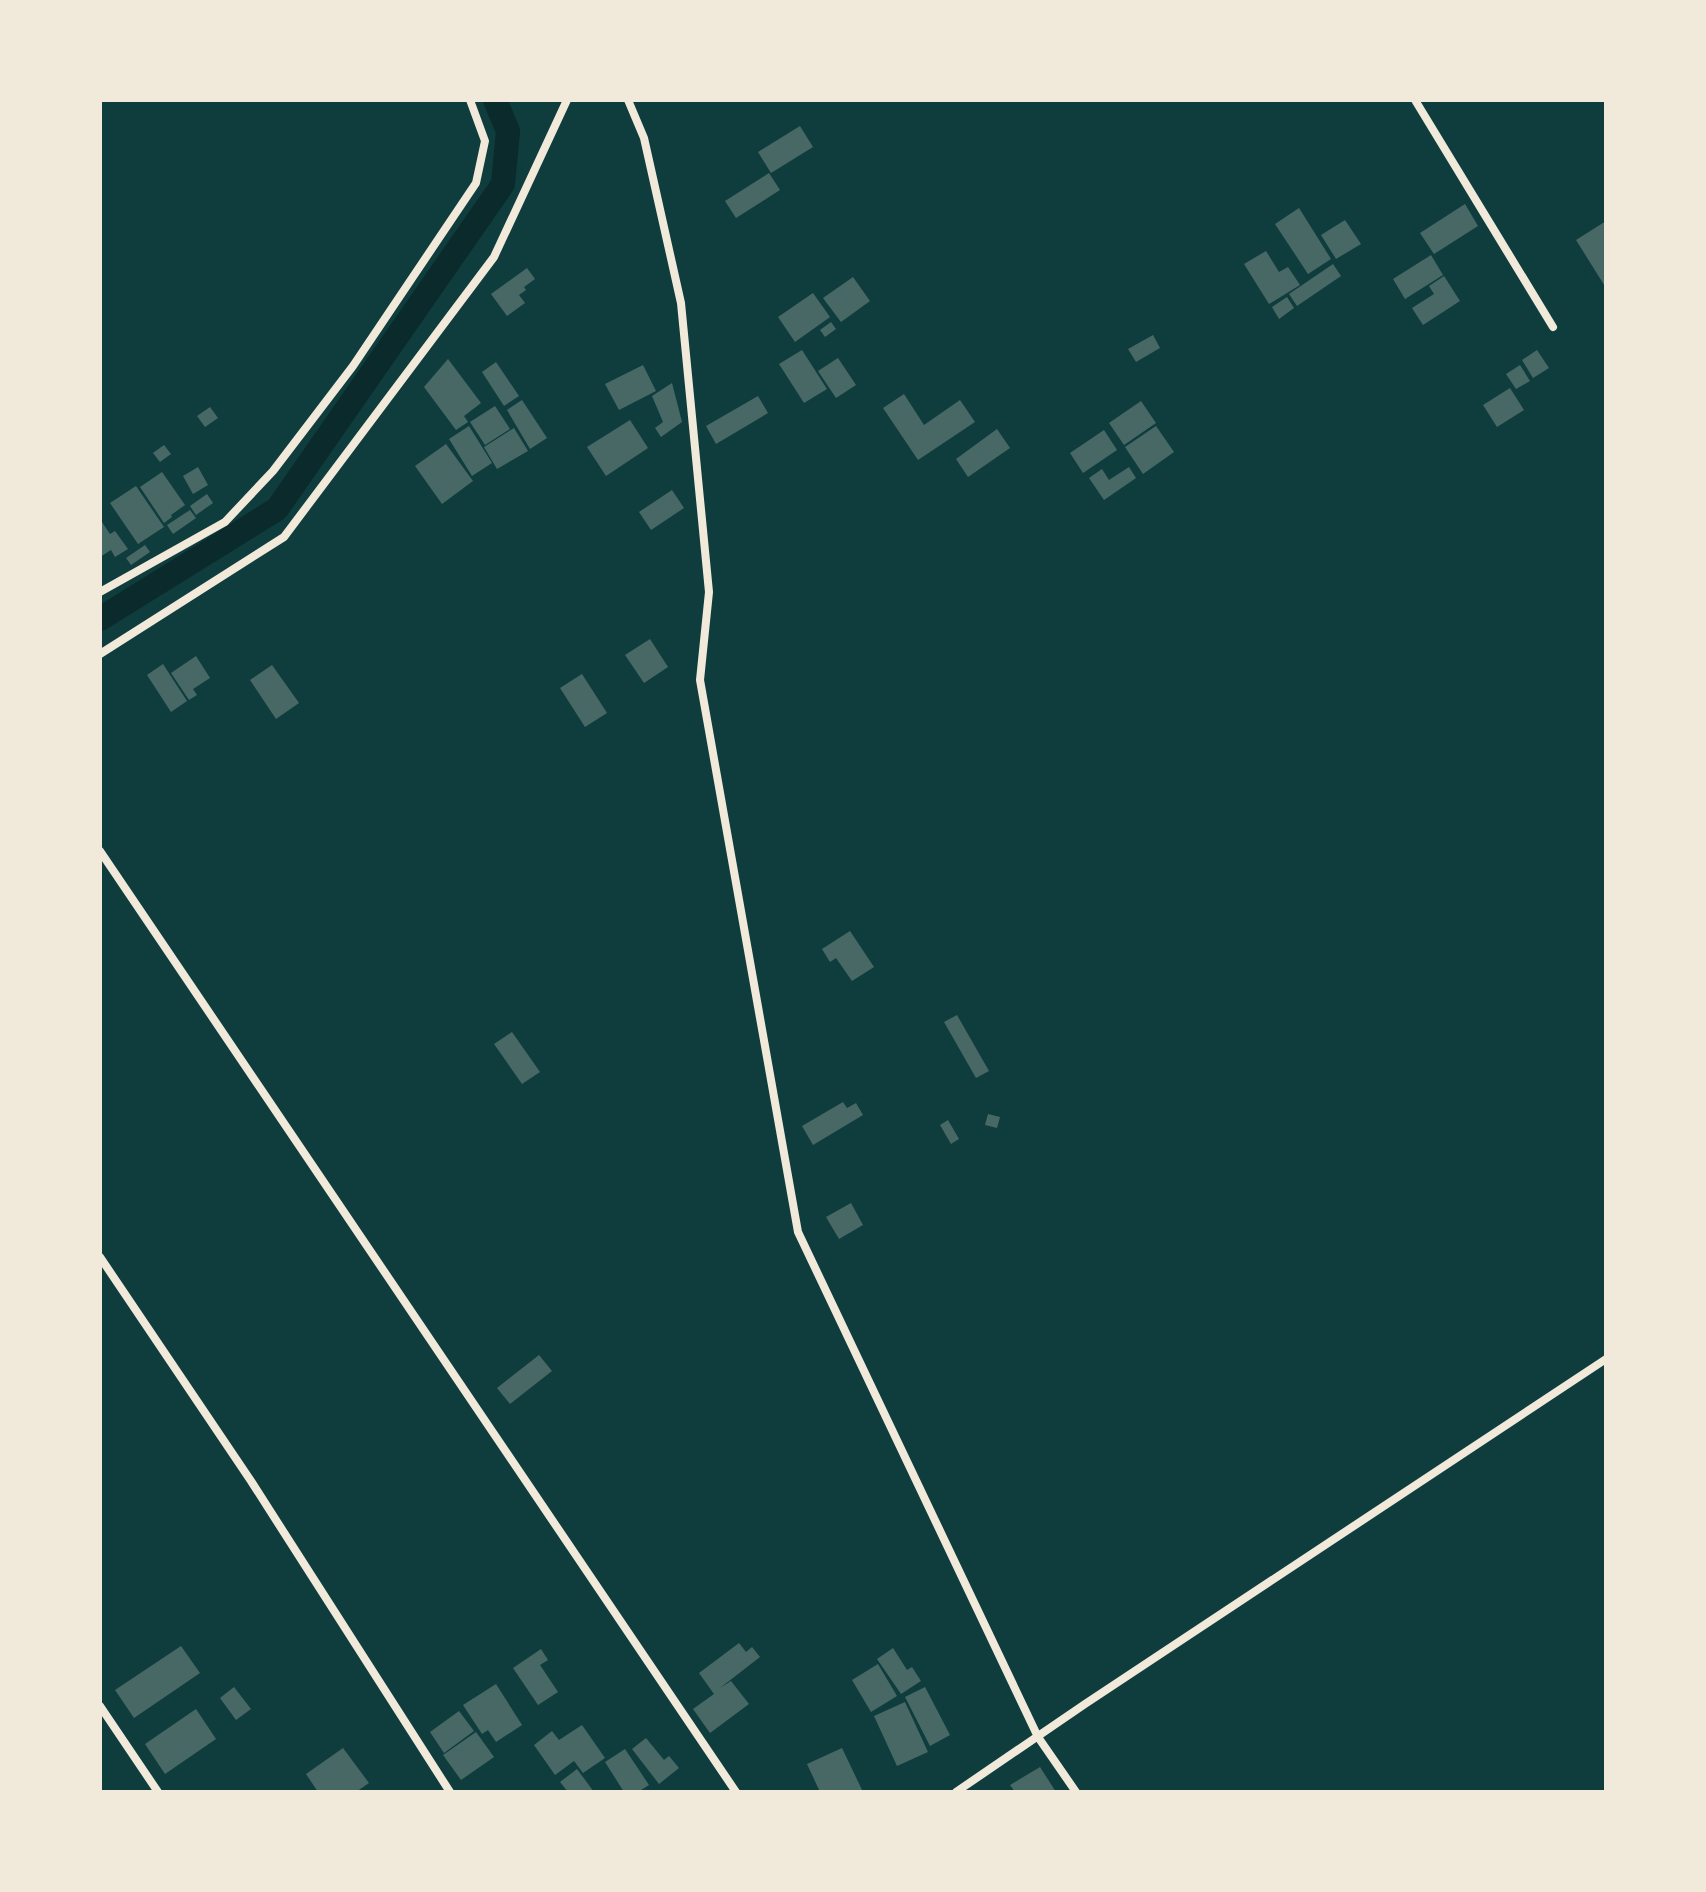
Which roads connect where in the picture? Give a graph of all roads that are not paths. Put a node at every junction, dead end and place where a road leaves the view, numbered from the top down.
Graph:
1 (470, 100) edge
2 (567, 100) edge
3 (628, 100) edge
4 (1418, 101) edge
5 (1553, 327) dead end
6 (100, 592) edge
7 (100, 654) edge
8 (100, 851) edge
9 (100, 1257) edge
10 (1606, 1359) edge
11 (100, 1706) edge
12 (1038, 1737) junction
13 (158, 1792) edge
14 (450, 1792) edge
15 (736, 1792) edge
16 (956, 1792) edge
17 (1076, 1792) edge

1 - 6 street
2 - 7 street
3 - 12 street
4 - 5 street
8 - 15 street
9 - 14 street
10 - 12 street
11 - 13 street
12 - 16 street
12 - 17 street

